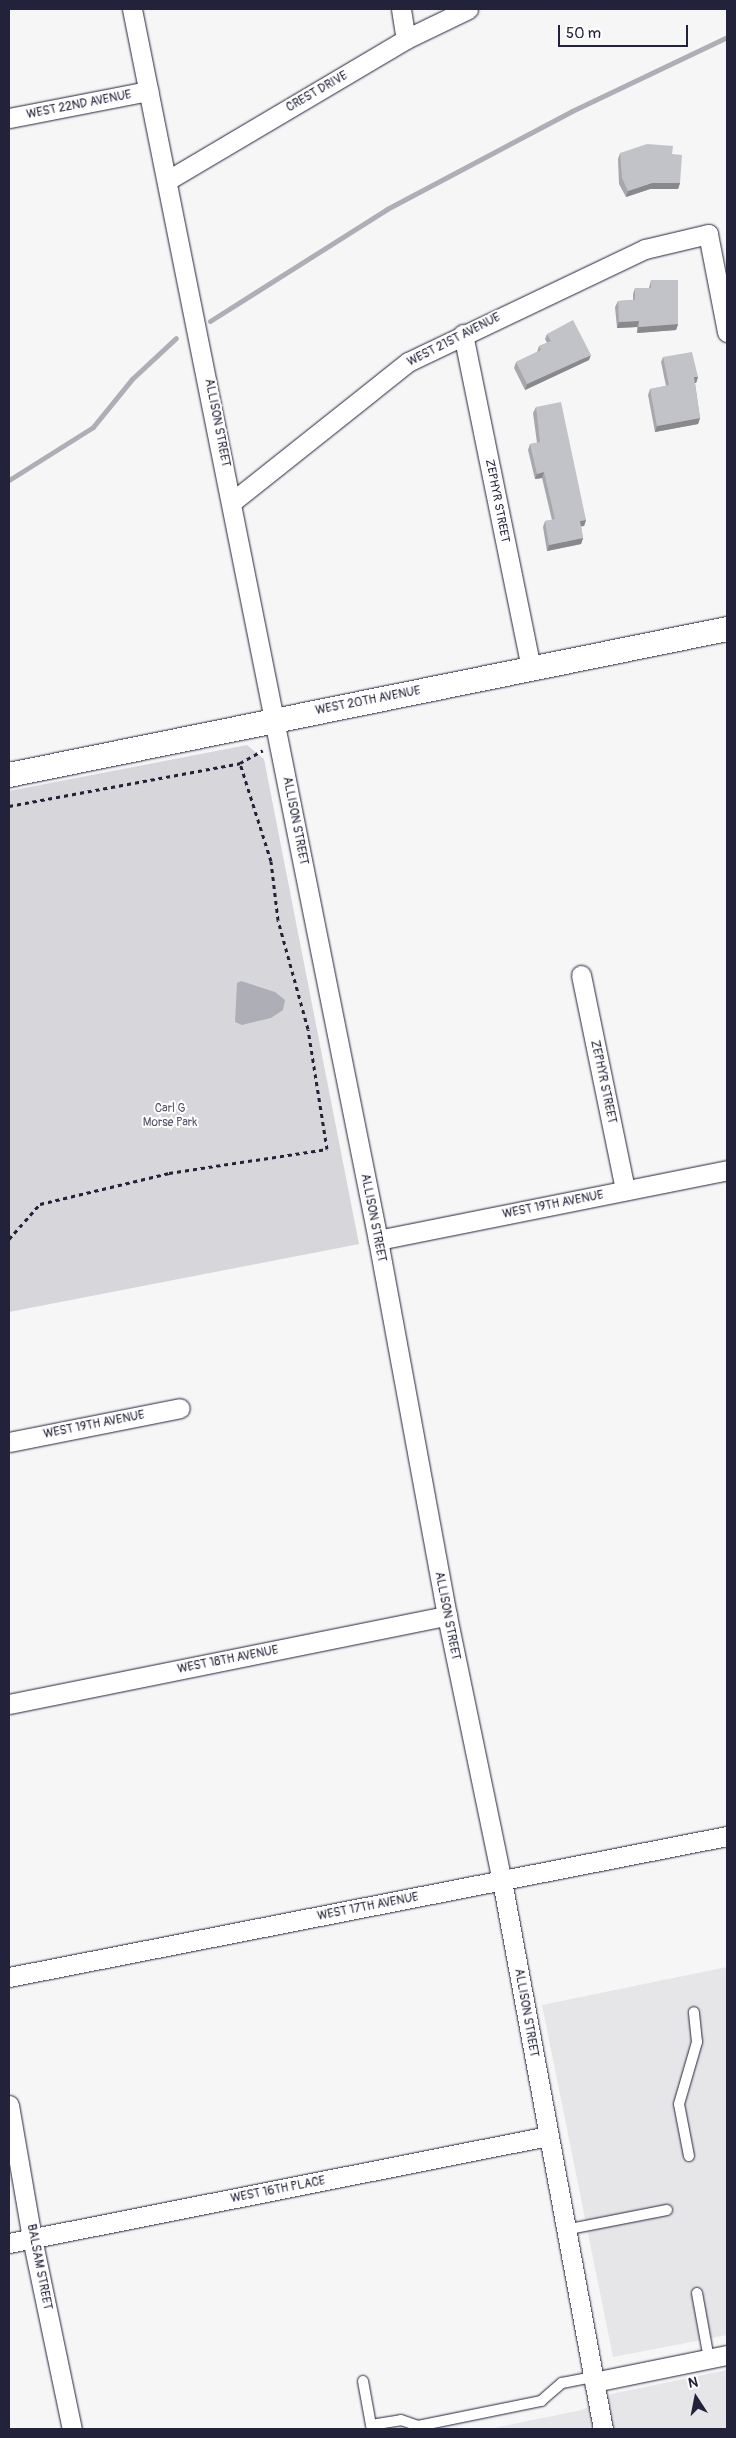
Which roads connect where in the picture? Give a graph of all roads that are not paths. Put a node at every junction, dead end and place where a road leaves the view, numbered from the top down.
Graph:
1 (132, 9) edge
2 (400, 9) edge
3 (468, 9) edge
4 (406, 39) junction
5 (148, 91) junction
6 (9, 118) edge
7 (168, 180) junction
8 (727, 332) edge
9 (463, 334) junction
10 (232, 502) junction
11 (727, 629) edge
12 (531, 668) junction
13 (277, 730) junction
14 (9, 775) edge
15 (581, 975) dead end
16 (727, 1170) edge
17 (625, 1190) junction
18 (378, 1240) junction
19 (180, 1408) dead end
20 (9, 1442) edge
21 (447, 1616) junction
22 (9, 1704) edge
23 (727, 1836) edge
24 (502, 1881) junction
25 (9, 1977) edge
26 (694, 2012) dead end
27 (9, 2105) edge
28 (548, 2136) junction
29 (689, 2156) dead end
30 (667, 2210) dead end
31 (565, 2230) junction
32 (32, 2238) junction
33 (9, 2243) edge
34 (697, 2293) dead end
35 (718, 2357) edge
36 (593, 2379) junction
37 (363, 2381) dead end
38 (72, 2429) edge
39 (604, 2429) edge

1 - 5 street, ALLISON STREET
2 - 4 street
3 - 4 street, CREST DRIVE
4 - 7 street, CREST DRIVE
5 - 6 street, WEST 22ND AVENUE
5 - 7 street, ALLISON STREET
7 - 10 street, ALLISON STREET
8 - 9 street, WEST 21ST AVENUE
9 - 10 street, WEST 21ST AVENUE
9 - 12 street, ZEPHYR STREET
10 - 13 street, ALLISON STREET
11 - 12 street, WEST 20TH AVENUE
12 - 13 street, WEST 20TH AVENUE
13 - 14 street, WEST 20TH AVENUE
13 - 18 street, ALLISON STREET
15 - 17 street, ZEPHYR STREET
16 - 17 street, WEST 19TH AVENUE
17 - 18 street, WEST 19TH AVENUE
18 - 21 street, ALLISON STREET
19 - 20 street, WEST 19TH AVENUE
21 - 22 street, WEST 18TH AVENUE
21 - 24 street, ALLISON STREET
23 - 24 street, WEST 17TH AVENUE
24 - 25 street, WEST 17TH AVENUE
24 - 28 street, ALLISON STREET
26 - 29 lane
27 - 32 street, BALSAM STREET
28 - 31 street, ALLISON STREET
28 - 32 street, WEST 16TH PLACE
30 - 31 lane
31 - 36 street, ALLISON STREET
32 - 33 street, WEST 16TH PLACE
32 - 38 street, BALSAM STREET
34 - 35 lane
35 - 36 street
36 - 37 lane
36 - 39 street, ALLISON STREET

